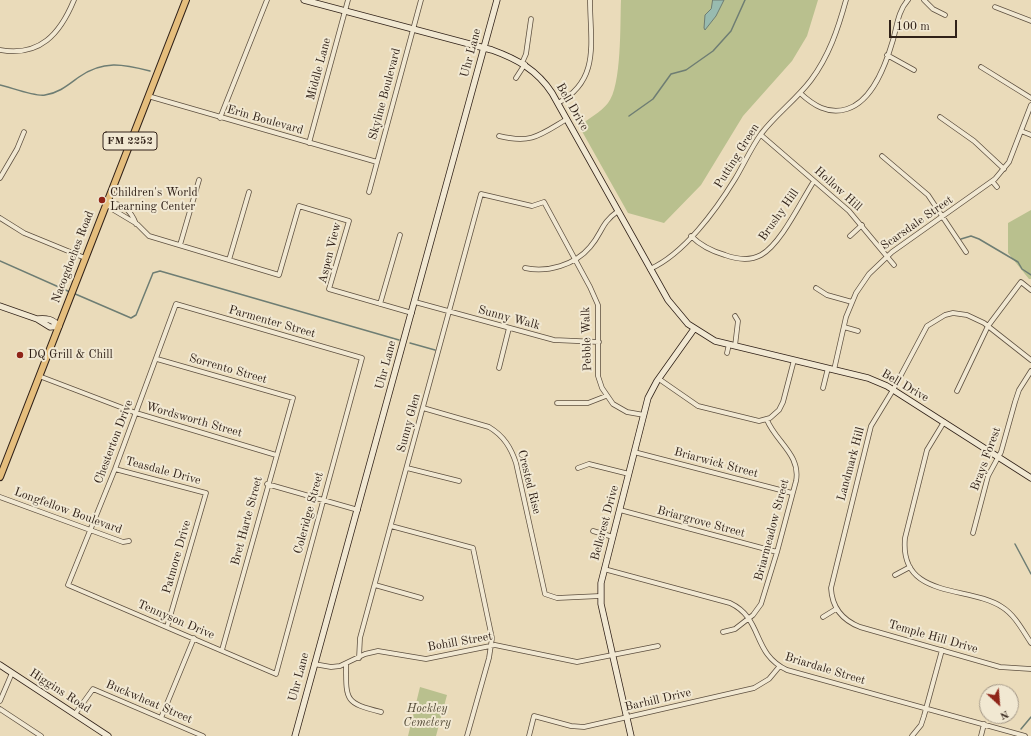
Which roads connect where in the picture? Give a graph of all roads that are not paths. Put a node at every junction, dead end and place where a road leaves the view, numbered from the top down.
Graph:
1 (74, 0) edge
2 (186, 0) edge
3 (267, 0) edge
4 (304, 0) edge
5 (348, 0) edge
6 (421, 0) edge
7 (497, 0) edge
8 (590, 0) edge
9 (846, 0) edge
10 (908, 0) edge
11 (924, 0) edge
12 (995, 7) dead end
13 (344, 11) junction
14 (945, 15) dead end
15 (531, 19) dead end
16 (1031, 21) edge
17 (413, 29) junction
18 (484, 48) junction
19 (0, 50) edge
20 (887, 55) junction
21 (524, 64) junction
22 (981, 67) dead end
23 (914, 70) dead end
24 (516, 78) dead end
25 (800, 93) junction
26 (148, 96) junction
27 (1031, 98) edge
28 (558, 103) junction
29 (1031, 105) edge
30 (940, 117) dead end
31 (220, 118) junction
32 (567, 119) junction
33 (1021, 131) junction
34 (24, 132) dead end
35 (761, 135) junction
36 (1031, 135) edge
37 (499, 136) dead end
38 (309, 143) junction
39 (882, 156) dead end
40 (377, 162) junction
41 (1004, 169) junction
42 (0, 178) edge
43 (199, 180) dead end
44 (814, 181) junction
45 (992, 182) junction
46 (997, 187) dead end
47 (249, 192) dead end
48 (369, 192) dead end
49 (482, 194) joint
50 (106, 203) junction
51 (618, 211) junction
52 (943, 217) junction
53 (0, 218) edge
54 (136, 224) junction
55 (862, 225) junction
56 (400, 235) dead end
57 (691, 236) junction
58 (850, 236) dead end
59 (180, 245) junction
60 (966, 252) dead end
61 (887, 256) junction
62 (85, 258) junction
63 (574, 259) junction
64 (229, 260) junction
65 (894, 264) dead end
66 (525, 268) dead end
67 (650, 269) junction
68 (816, 288) dead end
69 (1031, 290) edge
70 (415, 302) junction
71 (852, 302) junction
72 (176, 304) joint
73 (380, 304) junction
74 (0, 306) edge
75 (450, 312) junction
76 (412, 313) junction
77 (735, 316) dead end
78 (59, 326) junction
79 (988, 326) junction
80 (844, 327) junction
81 (509, 328) junction
82 (694, 329) junction
83 (858, 330) dead end
84 (599, 342) junction
85 (732, 345) junction
86 (727, 353) dead end
87 (362, 358) joint
88 (157, 359) junction
89 (794, 360) junction
90 (1031, 360) edge
91 (499, 368) dead end
92 (831, 369) junction
93 (1031, 371) edge
94 (39, 376) junction
95 (659, 378) junction
96 (824, 388) dead end
97 (893, 390) junction
98 (957, 391) dead end
99 (606, 396) junction
100 (293, 398) joint
101 (557, 403) dead end
102 (423, 408) junction
103 (136, 413) junction
104 (644, 415) junction
105 (767, 420) junction
106 (944, 422) junction
107 (634, 452) junction
108 (276, 455) junction
109 (999, 457) junction
110 (407, 468) junction
111 (578, 468) dead end
112 (115, 469) junction
113 (629, 474) junction
114 (0, 477) edge
115 (1031, 478) edge
116 (459, 482) dead end
117 (267, 484) junction
118 (206, 493) joint
119 (792, 493) junction
120 (0, 497) edge
121 (323, 500) junction
122 (358, 510) junction
123 (620, 510) junction
124 (391, 526) junction
125 (91, 530) junction
126 (593, 531) dead end
127 (973, 533) dead end
128 (613, 537) junction
129 (129, 541) dead end
130 (778, 552) junction
131 (910, 567) junction
132 (604, 569) junction
133 (895, 575) dead end
134 (68, 585) joint
135 (375, 586) junction
136 (600, 596) junction
137 (421, 598) dead end
138 (836, 609) junction
139 (823, 617) dead end
140 (750, 618) junction
141 (167, 627) junction
142 (723, 632) dead end
143 (194, 638) junction
144 (1031, 643) edge
145 (491, 646) junction
146 (658, 646) dead end
147 (222, 650) junction
148 (942, 650) junction
149 (612, 656) junction
150 (359, 658) junction
151 (314, 664) junction
152 (346, 664) junction
153 (0, 665) edge
154 (779, 667) junction
155 (1031, 669) edge
156 (12, 673) junction
157 (276, 674) joint
158 (0, 701) edge
159 (0, 708) edge
160 (926, 709) junction
161 (381, 712) dead end
162 (75, 714) junction
163 (627, 717) junction
164 (161, 718) junction
165 (979, 723) edge
166 (984, 724) joint
167 (41, 736) edge
168 (108, 736) edge
169 (203, 736) edge
170 (295, 736) edge
171 (467, 736) edge
172 (529, 736) edge
173 (631, 736) edge
174 (912, 736) edge
175 (981, 736) edge
176 (1026, 736) edge

1 - 19 street
2 - 26 main road, Nacogdoches Road / FM 2252
3 - 31 street
4 - 13 street, Bell Drive
5 - 13 street, Middle Lane
6 - 17 street, Skyline Boulevard
7 - 18 street, Uhr Lane
8 - 28 street
9 - 25 street, Putting Green
10 - 20 street
11 - 14 street
12 - 16 street
13 - 17 street, Bell Drive
13 - 38 street, Middle Lane
15 - 21 street
17 - 18 street, Bell Drive
17 - 40 street, Skyline Boulevard
18 - 21 street, Bell Drive
18 - 70 street, Uhr Lane
20 - 23 street
20 - 25 street
21 - 24 street
21 - 28 street, Bell Drive
22 - 27 street
25 - 35 street, Putting Green
26 - 31 street, Erin Boulevard
26 - 50 main road, Nacogdoches Road / FM 2252
28 - 32 street, Bell Drive
29 - 33 street, Scarsdale Street
30 - 41 street
31 - 38 street, Erin Boulevard
32 - 37 street
32 - 51 street, Bell Drive
33 - 36 street
33 - 41 street, Scarsdale Street
34 - 42 street
35 - 44 street, Hollow Hill
35 - 57 street, Putting Green
38 - 40 street, Erin Boulevard
39 - 52 street
40 - 48 street, Skyline Boulevard
41 - 45 street, Scarsdale Street
43 - 59 street
44 - 55 street, Hollow Hill
44 - 57 street, Brushy Hill
45 - 46 street
45 - 52 street, Scarsdale Street
47 - 64 street
49 - 63 street, Pebble Walk
49 - 75 street, Sunny Glen
50 - 54 street, Aspen View
50 - 54 street, Aspen View
50 - 62 main road, Nacogdoches Road / FM 2252
51 - 63 street
51 - 67 street, Bell Drive
52 - 60 street
52 - 61 street, Scarsdale Street
53 - 62 street
54 - 59 street, Aspen View
55 - 58 street
55 - 61 street, Hollow Hill
56 - 73 street
57 - 67 street, Putting Green
59 - 64 street, Aspen View
61 - 65 street, Hollow Hill
61 - 71 street, Scarsdale Street
62 - 78 main road, Nacogdoches Road / FM 2252
63 - 66 street
63 - 84 street, Pebble Walk
64 - 73 street, Aspen View
67 - 82 street, Bell Drive
68 - 71 street
69 - 79 street
70 - 75 street, Sunny Walk
70 - 76 street, Uhr Lane
71 - 80 street, Scarsdale Street
72 - 87 street, Parmenter Street
72 - 88 street, Chesterton Drive
73 - 76 street, Aspen View
74 - 78 street
75 - 81 street, Sunny Walk
75 - 102 street, Sunny Glen
76 - 122 street, Uhr Lane
77 - 85 street
78 - 94 main road, Nacogdoches Road / FM 2252
79 - 90 street
79 - 97 street, Landmark Hill
79 - 98 street
80 - 83 street
80 - 92 street, Scarsdale Street
81 - 84 street, Sunny Walk
81 - 91 street
82 - 85 street, Bell Drive
82 - 95 street, Bellcrest Drive
84 - 99 street, Pebble Walk
85 - 86 street
85 - 89 street, Bell Drive
87 - 121 street, Coleridge Street
88 - 100 street, Sorrento Street
88 - 103 street, Chesterton Drive
89 - 92 street, Bell Drive
89 - 105 street
92 - 96 street, Scarsdale Street
92 - 97 street, Bell Drive
93 - 109 street, Brays Forest
94 - 103 street, Wordsworth Street
94 - 114 main road, Nacogdoches Road / FM 2252
95 - 104 street, Bellcrest Drive
95 - 105 street
97 - 106 street, Bell Drive
97 - 138 street, Landmark Hill
99 - 101 street
99 - 104 street, Pebble Walk
100 - 108 street, Bret Harte Street
102 - 110 street, Sunny Glen
102 - 136 street, Crested Rise
103 - 108 street, Wordsworth Street
103 - 112 street, Chesterton Drive
104 - 107 street, Bellcrest Drive
105 - 119 street, Briarmeadow Street
106 - 109 street, Bell Drive
106 - 131 street
107 - 113 street, Bellcrest Drive
107 - 119 street, Briarwick Street
108 - 117 street, Bret Harte Street
109 - 115 street, Bell Drive
109 - 127 street, Brays Forest
110 - 116 street
110 - 124 street, Sunny Glen
111 - 113 street
112 - 118 street, Teasdale Drive
112 - 125 street, Chesterton Drive
113 - 123 street, Bellcrest Drive
117 - 121 street
117 - 147 street, Bret Harte Street
118 - 141 street, Patmore Drive
119 - 130 street, Briarmeadow Street
120 - 125 street, Longfellow Boulevard
121 - 122 street
121 - 157 street, Coleridge Street
122 - 151 street, Uhr Lane
123 - 128 street, Bellcrest Drive
123 - 130 street, Briargrove Street
124 - 135 street, Sunny Glen
124 - 145 street
125 - 129 street, Longfellow Boulevard
125 - 134 street, Chesterton Drive
126 - 128 street
128 - 132 street, Bellcrest Drive
130 - 140 street, Briarmeadow Street
131 - 133 street
131 - 144 street
132 - 136 street, Bellcrest Drive
132 - 140 street, Briardale Street
134 - 141 street, Tennyson Drive
135 - 137 street
135 - 150 street, Sunny Glen
136 - 149 street, Bellcrest Drive
138 - 139 street
138 - 148 street, Temple Hill Drive
140 - 142 street, Briarmeadow Street
140 - 154 street, Briardale Street
141 - 143 street, Tennyson Drive
143 - 147 street, Tennyson Drive
143 - 164 street
145 - 149 street, Bohill Street
145 - 150 street, Bohill Street
145 - 171 street
146 - 149 street, Bohill Street
147 - 157 street, Tennyson Drive
148 - 155 street, Temple Hill Drive
148 - 160 street
149 - 163 street, Bellcrest Drive
150 - 152 street, Bohill Street
151 - 152 street, Bohill Street
151 - 170 street, Uhr Lane
152 - 161 street
153 - 156 street, Higgins Road
154 - 160 street, Briardale Street
154 - 163 street, Barhill Drive
156 - 158 street
156 - 162 street, Higgins Road
159 - 167 street
160 - 165 street, Briardale Street
160 - 174 street
162 - 164 street, Buckwheat Street
162 - 168 street, Higgins Road
163 - 172 street, Barhill Drive
163 - 173 street, Bellcrest Drive
164 - 169 street, Buckwheat Street
166 - 175 street
166 - 176 street, Briardale Street

